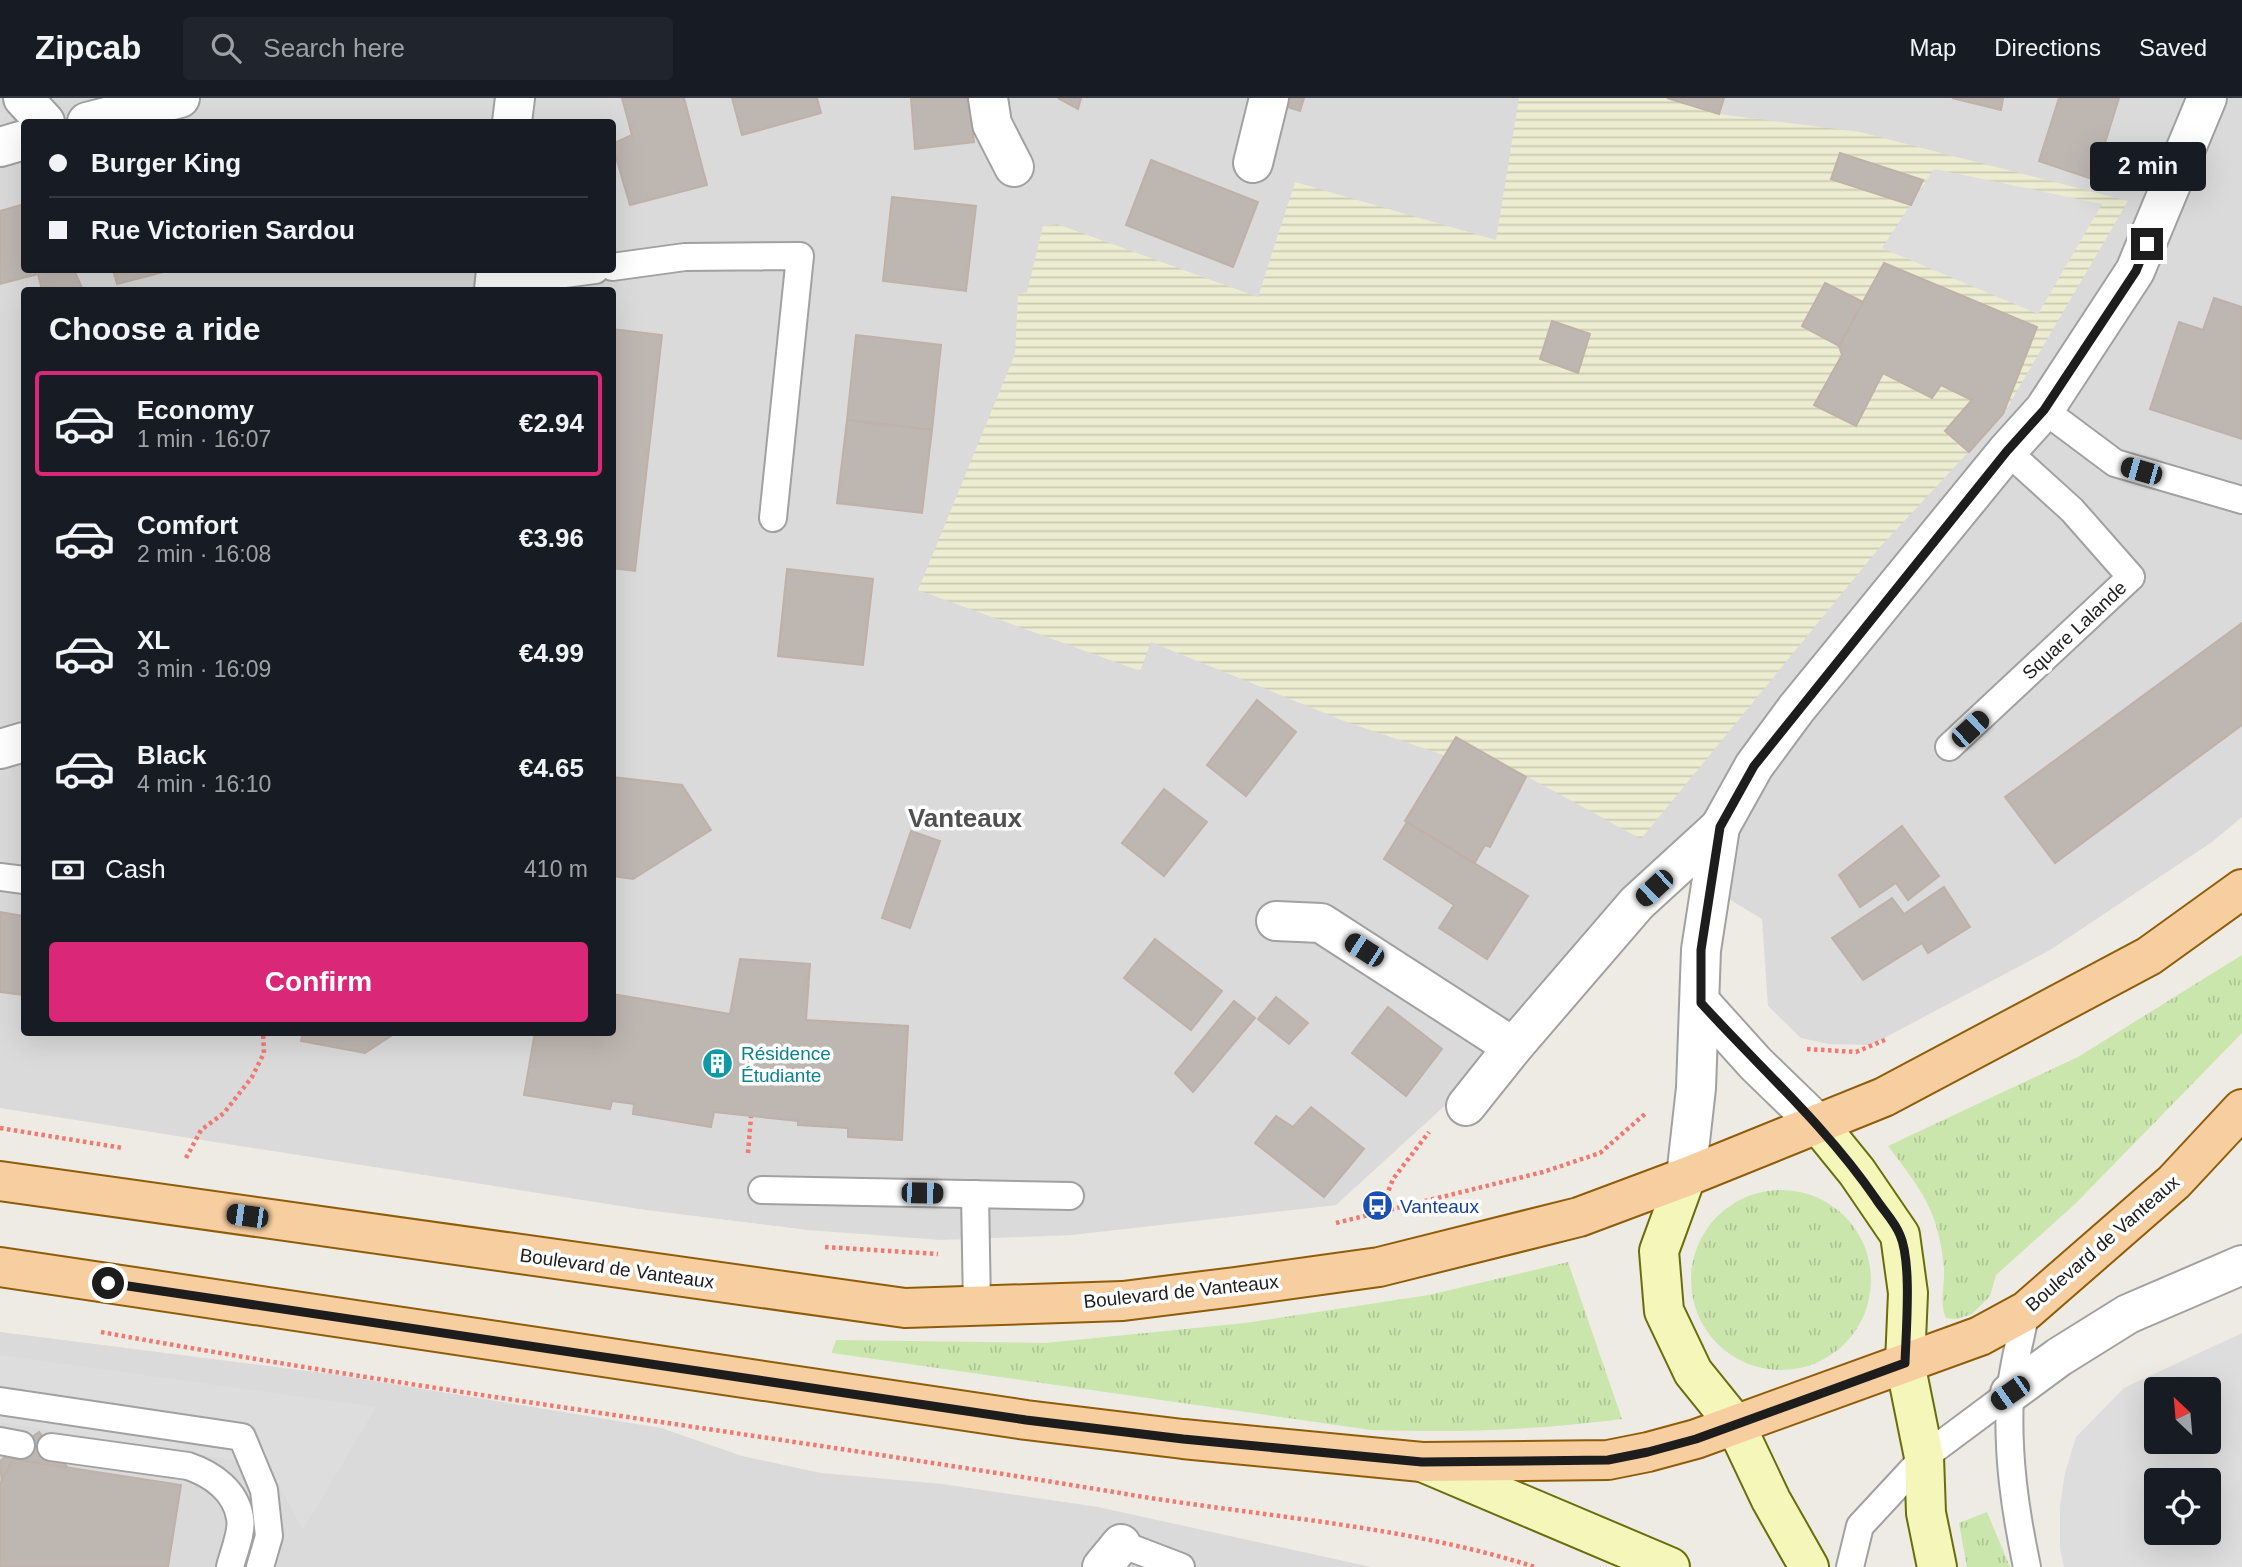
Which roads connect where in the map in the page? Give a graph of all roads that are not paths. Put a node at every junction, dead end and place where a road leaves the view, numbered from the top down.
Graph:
1 (23, 98) edge
2 (180, 98) edge
3 (515, 98) edge
4 (988, 98) edge
5 (1269, 98) edge
6 (2207, 98) edge
7 (43, 119) edge
8 (99, 119) edge
9 (512, 119) edge
10 (21, 141) edge
11 (0, 147) edge
12 (1253, 163) dead end
13 (1014, 167) dead end
14 (616, 266) edge
15 (568, 273) edge
16 (495, 281) edge
17 (2044, 410) junction
18 (2007, 451) junction
19 (2242, 500) edge
20 (773, 517) dead end
21 (21, 743) edge
22 (1950, 747) dead end
23 (0, 749) edge
24 (1720, 827) junction
25 (0, 877) edge
26 (21, 880) edge
27 (2242, 889) edge
28 (1276, 920) dead end
29 (1701, 1003) junction
30 (1513, 1047) junction
31 (1466, 1106) road end
32 (2242, 1110) edge
33 (1818, 1124) junction
34 (1686, 1177) junction
35 (0, 1181) edge
36 (762, 1190) dead end
37 (975, 1194) junction
38 (1070, 1196) dead end
39 (2242, 1265) edge
40 (0, 1267) edge
41 (977, 1306) junction
42 (2026, 1311) junction
43 (1905, 1363) junction
44 (2010, 1393) junction
45 (0, 1401) edge
46 (1735, 1424) junction
47 (51, 1447) dead end
48 (1924, 1457) junction
49 (1422, 1462) junction
50 (1111, 1555) edge
51 (230, 1567) edge
52 (260, 1567) edge
53 (1181, 1567) edge
54 (1670, 1567) edge
55 (1809, 1567) edge
56 (1850, 1567) edge
57 (1937, 1567) edge
58 (2027, 1567) edge

1 - 7 street
2 - 8 street
3 - 9 street
4 - 13 street
5 - 12 street
6 - 17 street
10 - 11 street
14 - 20 lane
15 - 16 lane
17 - 18 street
17 - 19 lane
18 - 22 lane, Square Lalande
18 - 24 street
21 - 23 street
24 - 29 street
24 - 30 street
25 - 26 lane
27 - 33 main road, Boulevard de Vanteaux
28 - 30 street
29 - 33 street
29 - 34 street
30 - 31 street
32 - 42 main road, Boulevard de Vanteaux
33 - 34 main road, Boulevard de Vanteaux
33 - 43 main road
34 - 41 main road, Boulevard de Vanteaux
34 - 46 main road
35 - 41 main road, Boulevard de Vanteaux
36 - 37 lane
37 - 38 lane
37 - 41 lane
39 - 44 street
40 - 49 main road, Boulevard de Vanteaux
42 - 43 main road, Boulevard de Vanteaux
42 - 44 lane
43 - 46 main road, Boulevard de Vanteaux
43 - 48 main road
44 - 48 lane
44 - 58 lane
45 - 52 lane
46 - 49 main road, Boulevard de Vanteaux
46 - 55 main road
47 - 51 lane
48 - 56 lane
48 - 57 main road
49 - 54 main road
50 - 53 lane

